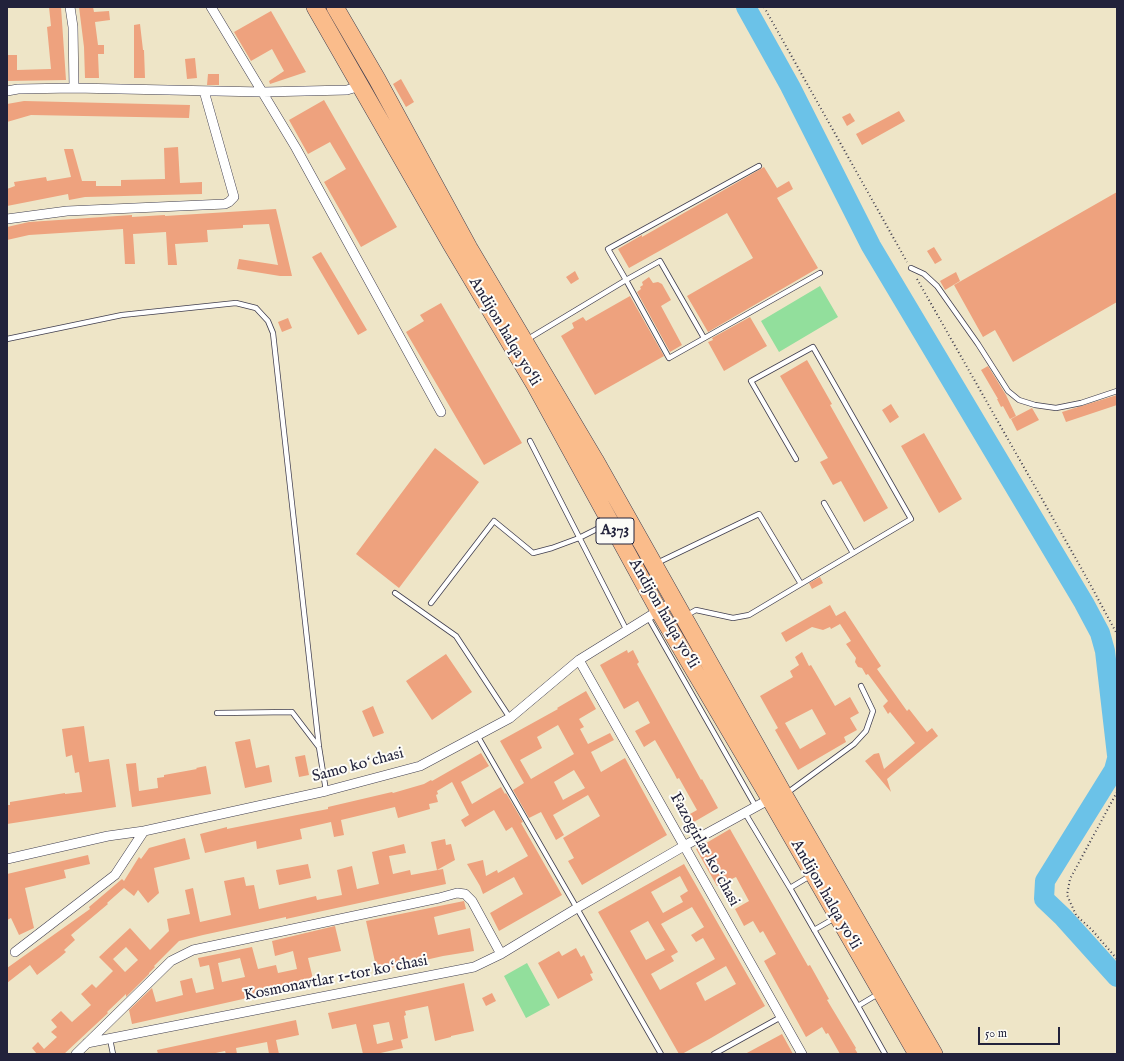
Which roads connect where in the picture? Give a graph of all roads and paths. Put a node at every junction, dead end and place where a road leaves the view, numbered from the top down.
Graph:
1 (70, 7) edge
2 (211, 7) edge
3 (314, 7) edge
4 (335, 7) edge
5 (764, 7) edge
6 (360, 86) junction
7 (74, 88) junction
8 (7, 91) edge
9 (204, 91) junction
10 (263, 92) junction
11 (759, 166) dead end
12 (7, 219) edge
13 (911, 268) junction
14 (820, 273) dead end
15 (626, 280) junction
16 (7, 338) edge
17 (704, 338) junction
18 (524, 341) junction
19 (1117, 391) edge
20 (441, 412) dead end
21 (530, 441) dead end
22 (796, 459) dead end
23 (824, 503) dead end
24 (610, 522) junction
25 (579, 538) junction
26 (853, 553) junction
27 (653, 565) junction
28 (801, 584) junction
29 (395, 593) dead end
30 (674, 601) junction
31 (431, 603) dead end
32 (654, 614) junction
33 (683, 617) junction
34 (627, 631) junction
35 (1117, 634) edge
36 (579, 660) junction
37 (861, 686) dead end
38 (217, 713) dead end
39 (510, 718) junction
40 (477, 735) junction
41 (319, 747) junction
42 (326, 791) junction
43 (1117, 792) edge
44 (770, 800) junction
45 (745, 813) junction
46 (144, 831) junction
47 (684, 846) junction
48 (7, 859) edge
49 (813, 874) junction
50 (790, 888) junction
51 (577, 908) junction
52 (838, 917) junction
53 (814, 930) junction
54 (15, 952) dead end
55 (501, 954) junction
56 (1117, 959) edge
57 (881, 992) junction
58 (858, 1006) junction
59 (781, 1017) junction
60 (110, 1039) junction
61 (87, 1043) junction
62 (76, 1054) edge
63 (113, 1054) edge
64 (662, 1054) edge
65 (714, 1054) edge
66 (802, 1054) edge
67 (885, 1054) edge
68 (917, 1054) edge
69 (934, 1054) edge

1 - 7 street
2 - 10 street
3 - 6 highway, Andijon halqa yo‘li / A373
4 - 18 highway, Andijon halqa yo‘li / A373
5 - 13 path
6 - 10 street
6 - 24 highway, Andijon halqa yo‘li / A373
7 - 8 street
7 - 9 street
9 - 10 street
9 - 12 street
10 - 20 street
11 - 15 lane
13 - 19 lane
13 - 35 path
14 - 17 lane
15 - 17 lane
15 - 17 lane
15 - 18 lane
16 - 41 lane
18 - 27 highway, Andijon halqa yo‘li / A373
21 - 25 lane
22 - 26 lane
23 - 26 lane
24 - 25 lane
24 - 32 highway, Andijon halqa yo‘li / A373
25 - 31 lane
25 - 34 lane
26 - 28 lane
27 - 28 lane
27 - 30 highway, Andijon halqa yo‘li / A373
28 - 33 lane
29 - 39 lane
30 - 32 street, Samo koʻchasi
30 - 33 highway, Andijon halqa yo‘li / A373
32 - 34 street, Samo koʻchasi
32 - 44 highway, Andijon halqa yo‘li / A373
33 - 44 highway, Andijon halqa yo‘li / A373
34 - 36 street, Samo koʻchasi
36 - 39 street, Samo koʻchasi
36 - 47 street, Fazogirlar koʻchasi
37 - 44 lane
38 - 41 lane
39 - 40 street, Samo koʻchasi
40 - 42 street, Samo koʻchasi
40 - 51 lane
41 - 42 lane
42 - 46 street, Samo koʻchasi
43 - 56 path
44 - 45 street, Kosmonavtlar 1-tor koʻchasi
44 - 49 highway, Andijon halqa yo‘li / A373
44 - 69 highway, Andijon halqa yo‘li / A373
45 - 47 street, Kosmonavtlar 1-tor koʻchasi
45 - 50 lane
46 - 48 street, Samo koʻchasi
46 - 54 street
47 - 51 street, Kosmonavtlar 1-tor koʻchasi
47 - 59 street, Fazogirlar koʻchasi
49 - 50 lane
49 - 52 highway, Andijon halqa yo‘li / A373
50 - 53 lane
51 - 55 street, Kosmonavtlar 1-tor koʻchasi
51 - 64 lane
52 - 53 lane
52 - 57 highway, Andijon halqa yo‘li / A373
53 - 58 lane
55 - 60 street, Kosmonavtlar 1-tor koʻchasi
55 - 61 street
57 - 58 lane
57 - 68 highway, Andijon halqa yo‘li / A373
58 - 67 lane
59 - 65 lane
59 - 66 street, Fazogirlar koʻchasi
60 - 61 street, Kosmonavtlar 1-tor koʻchasi
60 - 63 lane
61 - 62 street

